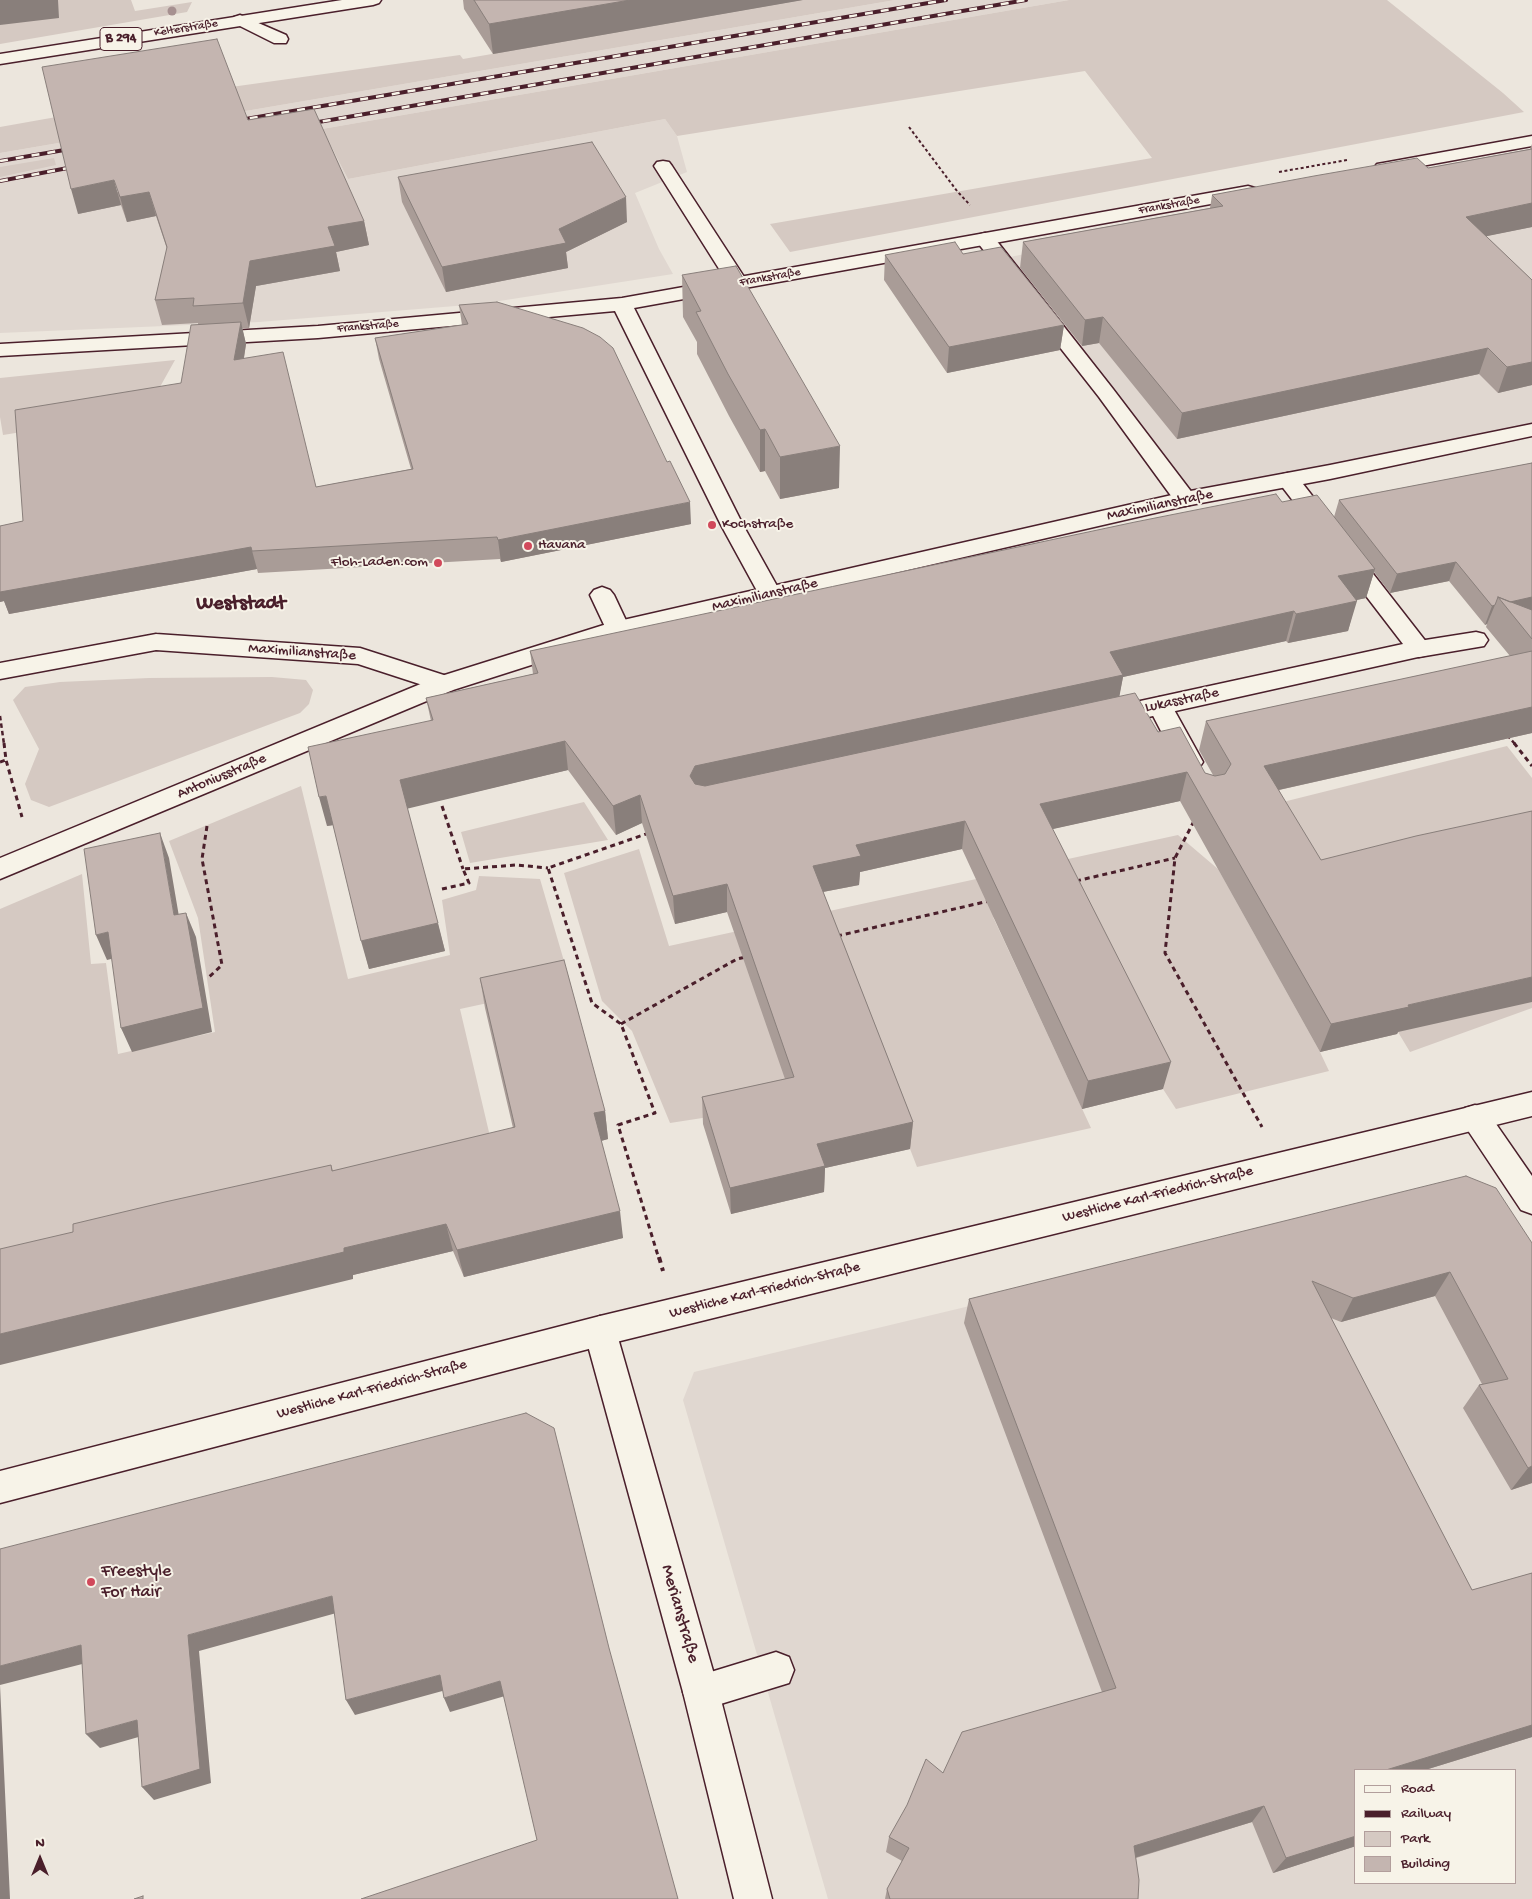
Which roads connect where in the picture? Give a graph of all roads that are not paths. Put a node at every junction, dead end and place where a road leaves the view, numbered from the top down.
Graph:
1 (373, 0) edge
2 (240, 20) junction
3 (280, 39) dead end
4 (0, 59) edge
5 (1532, 141) edge
6 (663, 166) dead end
7 (1366, 171) edge
8 (1268, 188) edge
9 (985, 240) junction
10 (738, 283) junction
11 (622, 304) junction
12 (0, 350) edge
13 (1532, 430) edge
14 (1288, 480) junction
15 (1185, 499) junction
16 (602, 595) dead end
17 (770, 596) junction
18 (618, 630) junction
19 (1476, 640) dead end
20 (1420, 649) junction
21 (0, 671) edge
22 (444, 684) junction
23 (1160, 706) junction
24 (1082, 723) edge
25 (1208, 794) edge
26 (0, 869) edge
27 (1532, 1104) edge
28 (1475, 1117) junction
29 (1532, 1201) edge
30 (600, 1331) junction
31 (0, 1487) edge
32 (776, 1670) dead end
33 (700, 1692) junction
34 (754, 1899) edge

1 - 2 street, Kelterstraße / B 294
2 - 3 street
2 - 4 street, Kelterstraße / B 294
5 - 7 street
6 - 10 street
8 - 9 street, Frankstraße
9 - 10 street, Frankstraße
9 - 15 street
10 - 11 street, Frankstraße
11 - 12 street, Frankstraße
11 - 17 street
13 - 14 street, Maximilianstraße
14 - 15 street, Maximilianstraße
14 - 20 street
15 - 17 street, Maximilianstraße
16 - 18 street
17 - 18 street, Maximilianstraße
18 - 22 street, Maximilianstraße
19 - 20 street, Lukasstraße
20 - 23 street, Lukasstraße
21 - 22 street, Maximilianstraße
22 - 26 street, Antoniusstraße
23 - 24 street, Lukasstraße
23 - 25 street
27 - 28 street, Westliche Karl-Friedrich-Straße
28 - 29 street
28 - 30 street, Westliche Karl-Friedrich-Straße
30 - 31 street, Westliche Karl-Friedrich-Straße
30 - 33 street, Merianstraße
32 - 33 street
33 - 34 street, Merianstraße

